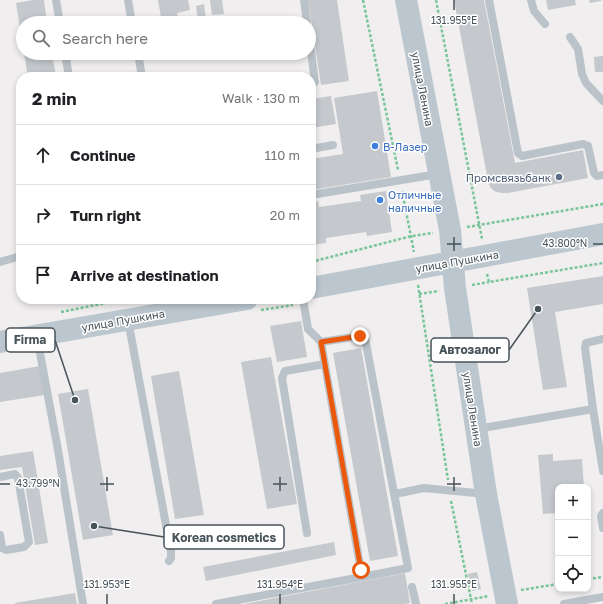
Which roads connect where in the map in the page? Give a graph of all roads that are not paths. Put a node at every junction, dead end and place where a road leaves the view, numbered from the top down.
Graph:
1 (56, 0) edge
2 (128, 0) edge
3 (304, 0) edge
4 (406, 0) edge
5 (489, 0) edge
6 (531, 0) edge
7 (59, 16) edge
8 (131, 16) edge
9 (306, 16) edge
10 (545, 24) dead end
11 (570, 37) dead end
12 (66, 60) edge
13 (139, 60) edge
14 (312, 60) edge
15 (68, 72) edge
16 (141, 72) edge
17 (314, 72) edge
18 (603, 101) edge
19 (333, 145) dead end
20 (316, 148) edge
21 (439, 174) junction
22 (603, 175) edge
23 (316, 194) edge
24 (603, 234) edge
25 (16, 257) edge
26 (0, 262) edge
27 (452, 262) junction
28 (316, 287) edge
29 (217, 304) edge
30 (304, 304) edge
31 (128, 319) junction
32 (36, 336) junction
33 (603, 339) edge
34 (0, 342) edge
35 (321, 342) junction
36 (325, 364) junction
37 (593, 409) junction
38 (476, 429) junction
39 (603, 471) edge
40 (0, 477) edge
41 (394, 494) junction
42 (486, 494) junction
43 (603, 513) edge
44 (603, 528) edge
45 (307, 533) dead end
46 (0, 536) edge
47 (169, 561) dead end
48 (367, 576) junction
49 (412, 587) dead end
50 (603, 597) edge
51 (83, 604) edge
52 (216, 604) edge
53 (416, 604) edge
54 (507, 604) edge
55 (564, 604) edge

1 - 7 lane
2 - 8 lane
3 - 9 lane
4 - 21 main road, улица Ленина
5 - 22 lane
6 - 10 lane
11 - 18 lane
12 - 15 lane
13 - 16 lane
14 - 17 lane
19 - 20 lane
21 - 23 lane
21 - 27 main road, улица Ленина
24 - 27 main road, улица Пушкина
25 - 26 lane
27 - 28 main road, улица Пушкина
27 - 38 main road, улица Ленина
29 - 31 main road, улица Пушкина
30 - 35 lane
31 - 32 main road, улица Пушкина
31 - 47 lane
32 - 34 main road, улица Пушкина
32 - 51 lane
33 - 37 lane
35 - 36 lane
35 - 41 lane
36 - 45 lane
36 - 48 lane
37 - 38 lane
37 - 39 lane
38 - 42 main road, улица Ленина
40 - 46 lane
41 - 42 lane
41 - 48 lane
42 - 54 main road, улица Ленина
43 - 44 lane
48 - 52 lane
49 - 53 lane
50 - 55 lane

